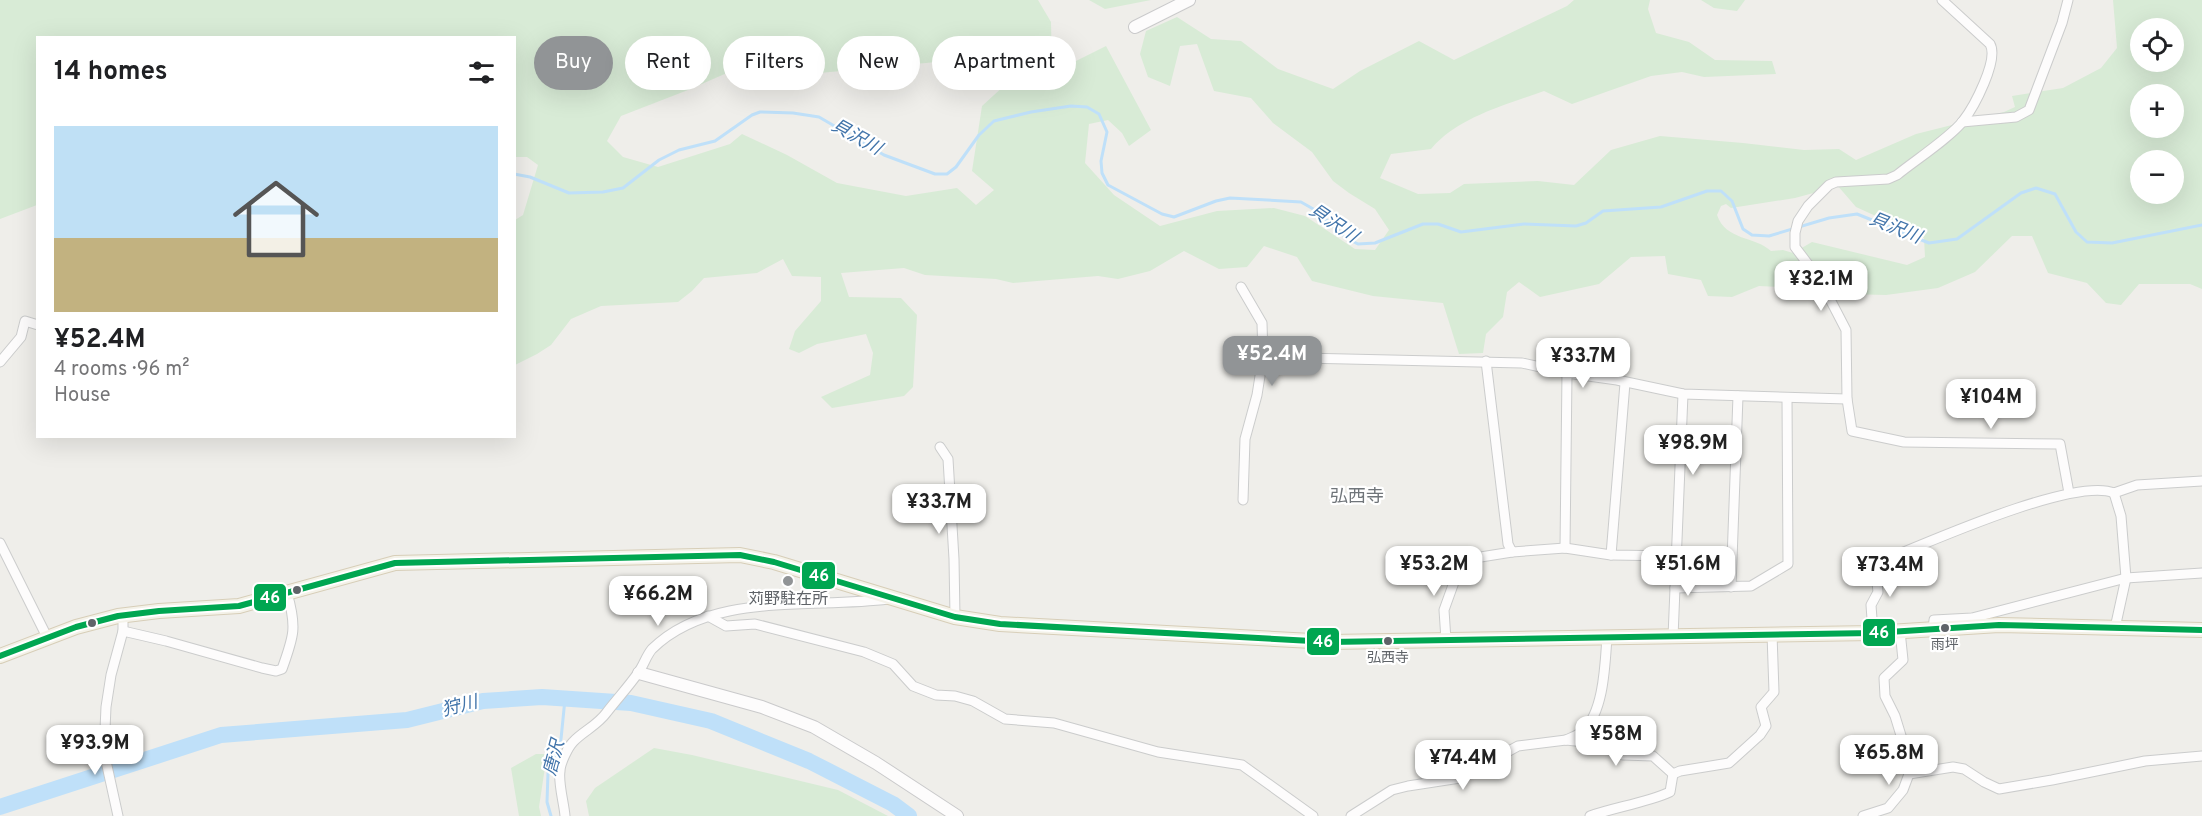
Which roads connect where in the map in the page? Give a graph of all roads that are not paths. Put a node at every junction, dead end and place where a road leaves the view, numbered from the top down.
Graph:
1 (1189, 0) edge
2 (1942, 0) edge
3 (2068, 0) edge
4 (1135, 27) dead end
5 (1962, 122) junction
6 (1240, 287) dead end
7 (36, 324) edge
8 (1263, 357) junction
9 (1486, 361) junction
10 (0, 362) edge
11 (1567, 373) junction
12 (1626, 383) junction
13 (1683, 394) junction
14 (1738, 396) junction
15 (1787, 398) junction
16 (1847, 399) junction
17 (940, 447) dead end
18 (2202, 481) edge
19 (2069, 493) junction
20 (2114, 493) junction
21 (1243, 500) dead end
22 (0, 543) edge
23 (1565, 548) junction
24 (1512, 552) junction
25 (1611, 555) junction
26 (1677, 556) junction
27 (2202, 573) edge
28 (2126, 578) junction
29 (1731, 587) junction
30 (1675, 588) junction
31 (287, 593) junction
32 (894, 599) junction
33 (123, 615) junction
34 (708, 616) junction
35 (955, 617) junction
36 (2115, 628) junction
37 (1933, 629) junction
38 (2202, 630) edge
39 (1900, 631) junction
40 (123, 632) junction
41 (1873, 633) junction
42 (1772, 634) junction
43 (47, 637) junction
44 (1607, 637) junction
45 (1673, 637) junction
46 (1446, 640) junction
47 (0, 656) edge
48 (636, 676) junction
49 (1566, 740) junction
50 (2202, 756) edge
51 (1673, 774) junction
52 (1909, 774) junction
53 (1890, 812) edge
54 (118, 816) edge
55 (565, 816) edge
56 (957, 816) edge
57 (1313, 816) edge
58 (1351, 816) edge
59 (1590, 816) edge
60 (1863, 816) edge

1 - 4 street
2 - 5 street
3 - 5 street
5 - 16 street
6 - 8 street
7 - 10 street
8 - 9 street
8 - 21 street
9 - 11 street
9 - 24 street
11 - 12 street
11 - 23 street
12 - 13 street
12 - 25 street
13 - 14 street
13 - 26 street
14 - 15 street
14 - 29 street
15 - 16 street
15 - 29 street
16 - 19 street
17 - 35 street
18 - 20 street
19 - 20 street
19 - 41 street
20 - 28 street
22 - 43 street
23 - 24 street
23 - 25 street
24 - 46 street
25 - 26 street
26 - 30 street
27 - 28 street
28 - 36 street
28 - 37 street
29 - 30 street
30 - 45 street
31 - 32 main road
31 - 33 main road
31 - 40 street
32 - 34 street
32 - 35 main road
33 - 40 street
33 - 43 main road
34 - 48 street
34 - 57 street
35 - 46 main road
36 - 37 main road
36 - 38 main road
37 - 39 main road
39 - 41 main road
39 - 52 street
40 - 54 street
41 - 42 main road
42 - 45 main road
42 - 51 street
43 - 47 main road
44 - 45 main road
44 - 46 main road
44 - 49 street
48 - 55 street
48 - 56 street
49 - 51 street
49 - 58 street
50 - 52 street
51 - 59 street
52 - 53 street
53 - 60 street

